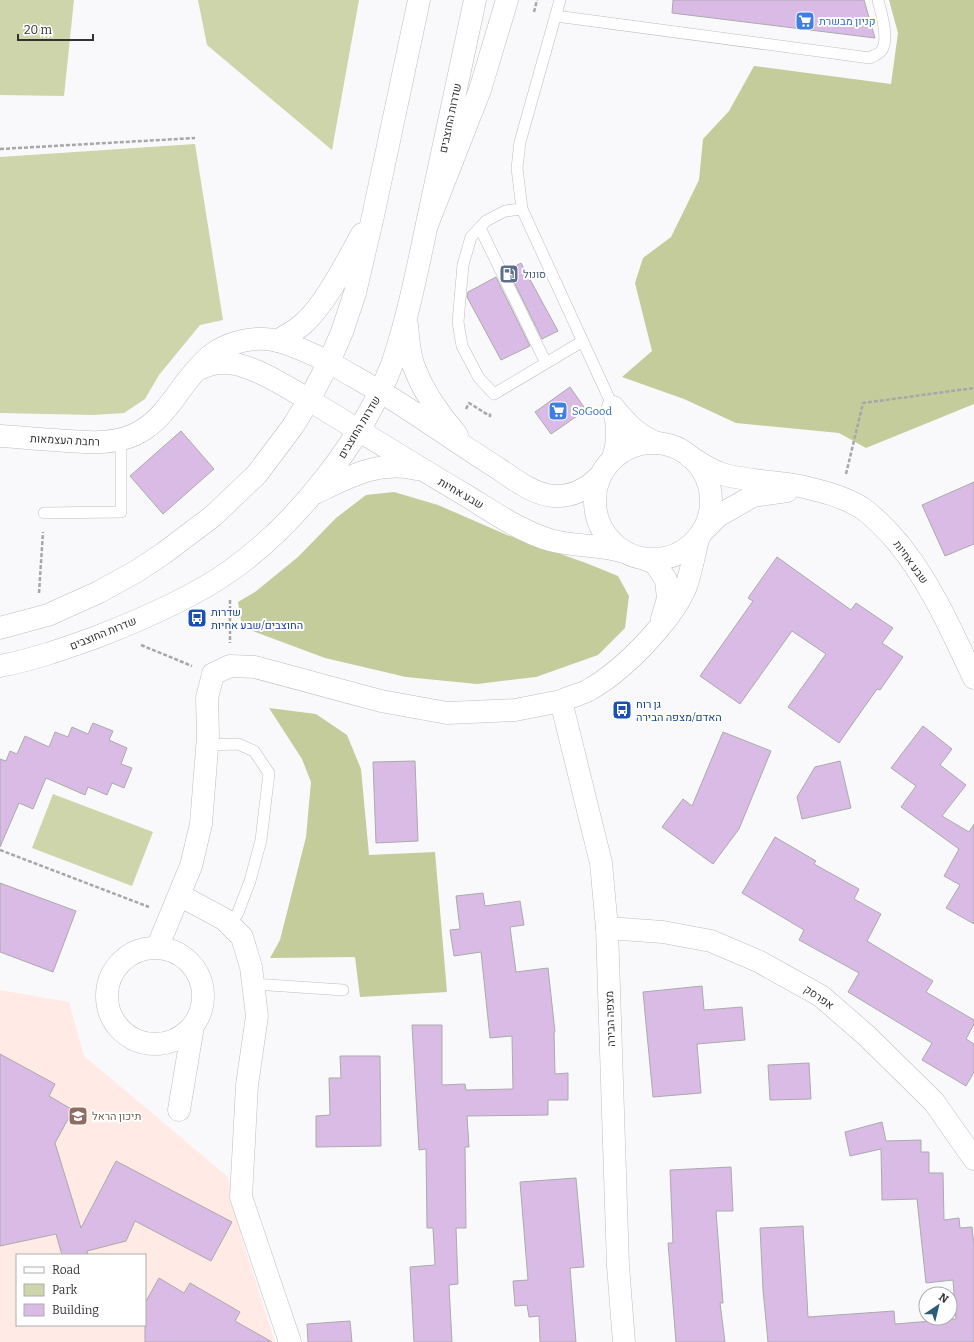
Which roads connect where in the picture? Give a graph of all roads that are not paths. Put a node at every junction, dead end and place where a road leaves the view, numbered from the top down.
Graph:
1 (419, 0) edge
2 (475, 0) edge
3 (506, 0) edge
4 (560, 0) edge
5 (878, 0) edge
6 (556, 16) junction
7 (522, 209) junction
8 (373, 216) junction
9 (427, 225) junction
10 (480, 228) junction
11 (406, 316) junction
12 (277, 341) junction
13 (583, 341) junction
14 (328, 362) junction
15 (546, 363) junction
16 (196, 370) junction
17 (380, 392) junction
18 (309, 400) junction
19 (613, 407) junction
20 (358, 429) junction
21 (0, 436) edge
22 (121, 439) junction
23 (657, 443) junction
24 (470, 452) junction
25 (690, 457) junction
26 (613, 458) junction
27 (422, 470) junction
28 (599, 477) junction
29 (806, 488) junction
30 (311, 496) junction
31 (44, 513) road end
32 (701, 534) junction
33 (636, 556) junction
34 (0, 628) edge
35 (651, 637) junction
36 (0, 666) edge
37 (974, 678) edge
38 (561, 701) junction
39 (208, 745) junction
40 (179, 895) junction
41 (224, 919) junction
42 (607, 928) junction
43 (157, 948) junction
44 (253, 984) junction
45 (343, 990) dead end
46 (193, 1026) junction
47 (179, 1110) dead end
48 (974, 1159) edge
49 (290, 1342) edge
50 (624, 1342) edge

1 - 8 main road
2 - 9 main road, שדרות החוצבים
3 - 9 main road
4 - 6 lane
5 - 6 lane
6 - 7 lane
7 - 10 lane
7 - 13 lane
8 - 12 main road
8 - 14 main road
9 - 11 main road, שדרות החוצבים
10 - 15 lane
10 - 15 lane
11 - 17 main road, שדרות החוצבים
11 - 24 main road
12 - 14 main road, רחבת העצמאות
12 - 16 main road, רחבת העצמאות
13 - 15 lane
13 - 19 lane
14 - 17 main road
14 - 18 main road
16 - 18 main road
16 - 22 main road, רחבת העצמאות
17 - 20 main road, שדרות החוצבים
17 - 24 main road
18 - 20 main road, שבע אחיות
18 - 34 main road
19 - 23 main road
19 - 26 main road
20 - 27 main road, שבע אחיות
20 - 30 main road, שדרות החוצבים
21 - 22 main road, רחבת העצמאות
22 - 31 lane
23 - 25 main road
23 - 26 main road
24 - 28 main road
25 - 29 main road, שבע אחיות
25 - 32 main road
26 - 28 main road
27 - 30 main road
27 - 33 main road, שבע אחיות
28 - 33 main road
29 - 32 main road, שבע אחיות
29 - 37 main road, שבע אחיות
30 - 36 main road, שדרות החוצבים
32 - 33 main road
32 - 35 main road
33 - 35 main road
35 - 38 main road
38 - 39 main road
38 - 42 main road, מצפה הבירה
39 - 40 main road
39 - 41 lane
40 - 41 main road
40 - 43 main road
41 - 44 main road
42 - 48 main road, אפרסק
42 - 50 main road, מצפה הבירה
43 - 46 main road
43 - 46 main road
44 - 45 lane
44 - 49 main road
46 - 47 main road

